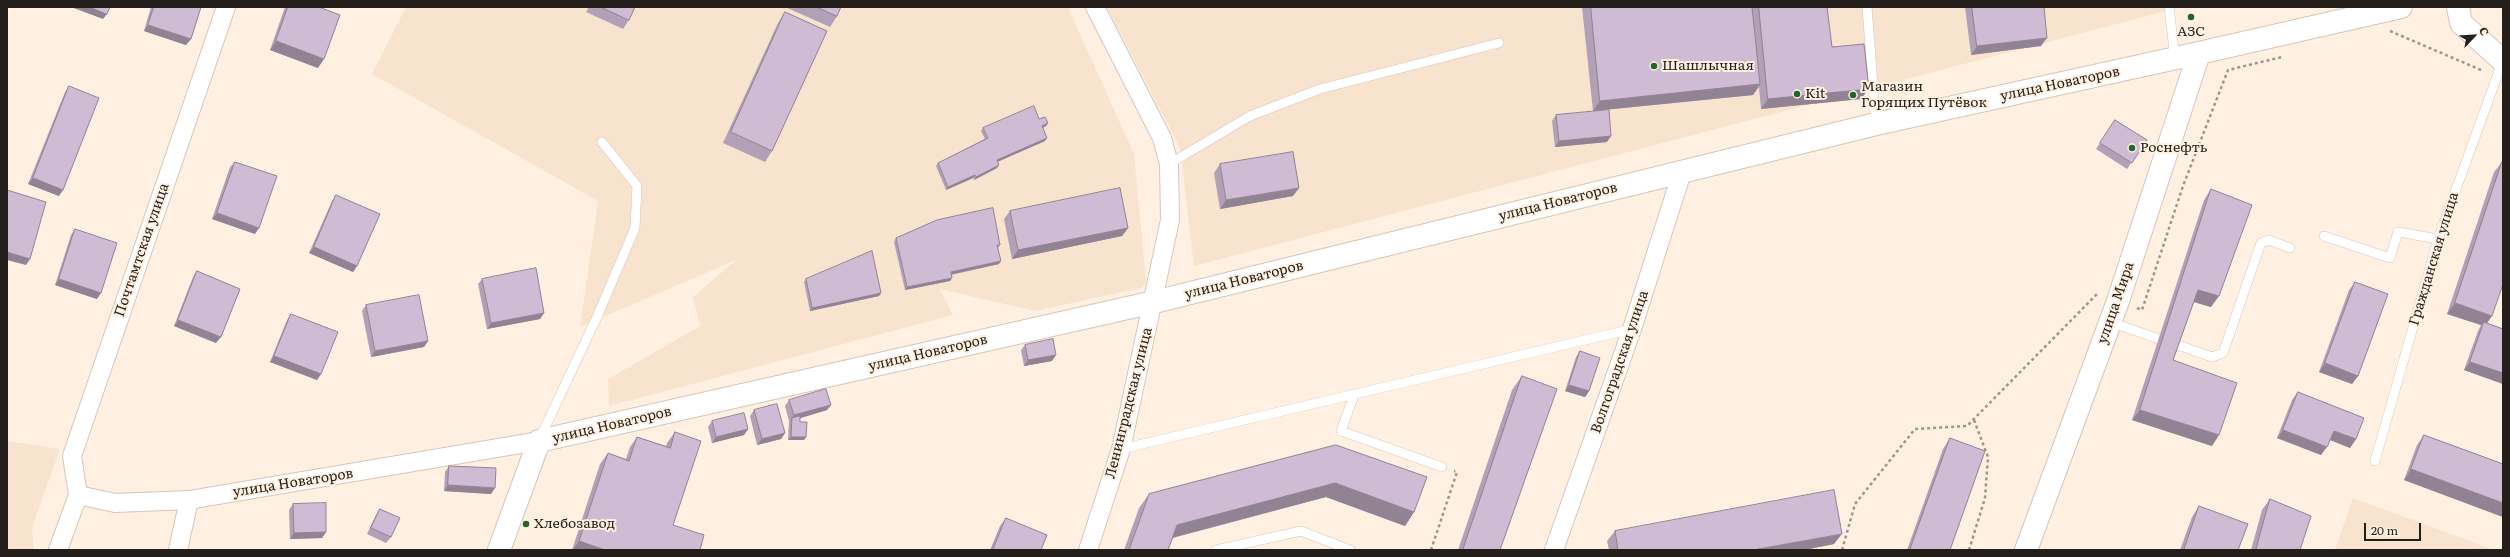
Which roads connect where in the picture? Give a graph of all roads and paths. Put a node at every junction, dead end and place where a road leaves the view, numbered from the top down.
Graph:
1 (226, 7) edge
2 (1095, 7) edge
3 (1867, 7) edge
4 (2169, 7) edge
5 (2401, 7) edge
6 (2458, 7) edge
7 (1499, 42) dead end
8 (2199, 53) junction
9 (2175, 58) junction
10 (2503, 61) edge
11 (1876, 124) junction
12 (602, 142) dead end
13 (1169, 164) junction
14 (1682, 172) junction
15 (2324, 236) dead end
16 (2438, 239) junction
17 (2290, 248) dead end
18 (1154, 302) junction
19 (2110, 322) junction
20 (1632, 329) junction
21 (2159, 339) dead end
22 (2175, 344) edge
23 (1354, 395) junction
24 (1974, 420) dead end
25 (539, 441) junction
26 (1121, 449) junction
27 (2375, 461) dead end
28 (1442, 467) joint
29 (78, 495) junction
30 (189, 500) junction
31 (58, 550) edge
32 (178, 550) edge
33 (499, 550) edge
34 (1088, 550) edge
35 (1216, 550) edge
36 (1350, 550) edge
37 (1431, 550) edge
38 (1554, 550) edge
39 (1969, 550) edge
40 (2026, 550) edge

1 - 29 street, Почтамтская улица
2 - 13 street, Ленинградская улица
3 - 11 lane
4 - 9 lane
5 - 8 street, улица Новаторов
6 - 10 street
7 - 13 lane
8 - 9 street, улица Новаторов
8 - 19 street, улица Мира
9 - 11 street, улица Новаторов
10 - 16 lane, Гражданская улица
11 - 14 street, улица Новаторов
12 - 25 lane
13 - 18 street, Ленинградская улица
14 - 18 street, улица Новаторов
14 - 20 street, Волгоградская улица
15 - 16 lane
16 - 27 lane, Гражданская улица
17 - 22 lane
18 - 25 street, улица Новаторов
18 - 26 street, Ленинградская улица
19 - 21 lane
19 - 40 street, улица Мира
20 - 23 lane
20 - 38 street, Волгоградская улица
23 - 26 lane
23 - 28 lane
24 - 39 path
25 - 30 street, улица Новаторов
25 - 33 street
26 - 34 street, Ленинградская улица
28 - 37 path
29 - 30 street, улица Новаторов
29 - 31 street
30 - 32 street
35 - 36 lane

